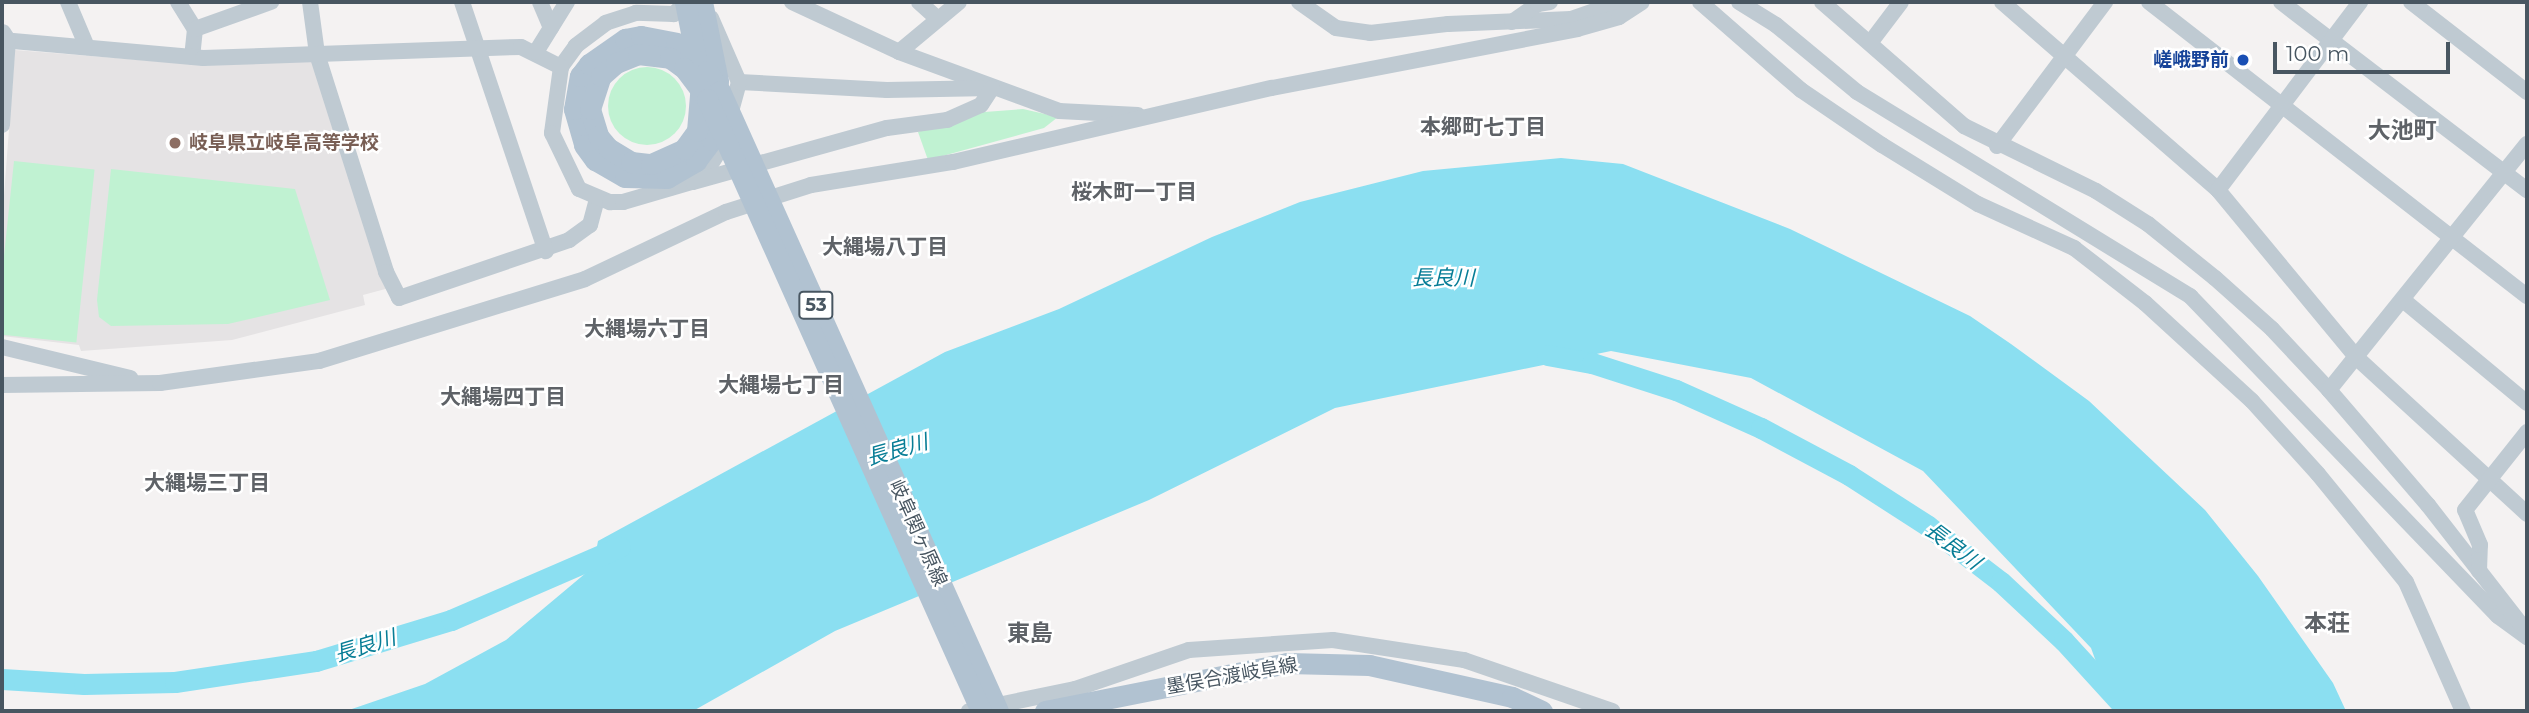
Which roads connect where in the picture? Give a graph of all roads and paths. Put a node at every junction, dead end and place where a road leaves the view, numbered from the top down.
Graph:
1 (178, 2) edge
2 (271, 2) edge
3 (310, 2) edge
4 (462, 2) edge
5 (540, 2) edge
6 (567, 2) edge
7 (792, 2) edge
8 (919, 2) edge
9 (958, 2) edge
10 (1299, 2) edge
11 (1550, 2) edge
12 (1620, 2) edge
13 (1642, 2) edge
14 (1700, 2) edge
15 (1740, 2) edge
16 (1822, 2) edge
17 (1901, 2) edge
18 (2002, 2) edge
19 (2105, 2) edge
20 (2149, 2) edge
21 (2281, 2) edge
22 (2360, 2) edge
23 (2411, 2) edge
24 (694, 4) edge
25 (75, 5) edge
26 (246, 6) edge
27 (938, 19) junction
28 (1513, 22) junction
29 (551, 28) junction
30 (195, 29) junction
31 (4, 37) edge
32 (2331, 40) junction
33 (1870, 43) junction
34 (87, 47) junction
35 (478, 47) junction
36 (899, 51) junction
37 (536, 52) junction
38 (317, 54) junction
39 (2064, 55) junction
40 (192, 57) junction
41 (561, 67) junction
42 (739, 82) junction
43 (992, 88) junction
44 (2527, 92) edge
45 (2283, 103) junction
46 (582, 109) junction
47 (1144, 117) junction
48 (2, 120) edge
49 (2, 125) edge
50 (2527, 144) edge
51 (1997, 146) junction
52 (2504, 172) junction
53 (692, 182) junction
54 (2218, 190) junction
55 (2527, 190) edge
56 (597, 198) junction
57 (2452, 237) junction
58 (547, 251) junction
59 (2527, 296) edge
60 (2403, 300) junction
61 (2, 347) edge
62 (2357, 358) junction
63 (160, 383) junction
64 (2, 384) edge
65 (2329, 390) junction
66 (2527, 403) edge
67 (2527, 432) edge
68 (2489, 479) junction
69 (2527, 514) edge
70 (2479, 571) junction
71 (2527, 635) edge
72 (969, 711) edge
73 (981, 711) edge
74 (998, 711) edge
75 (1045, 711) edge
76 (1542, 711) edge
77 (1612, 711) edge
78 (2463, 711) edge

1 - 30 street
2 - 26 street
3 - 38 street
4 - 35 street
5 - 29 street
6 - 29 street
7 - 36 street
8 - 27 street
9 - 27 street
10 - 28 street
11 - 28 street
12 - 28 street
13 - 47 street
14 - 78 street
15 - 71 street
16 - 33 street
17 - 33 street
18 - 39 street
19 - 39 street
20 - 45 street
21 - 32 street
22 - 32 street
23 - 44 street
24 - 41 street
24 - 42 street
24 - 46 main road, 岐阜関ヶ原線 / 53
25 - 34 street
26 - 30 street
27 - 36 street
29 - 37 street
30 - 40 street
31 - 34 street
31 - 48 street
32 - 45 street
32 - 52 street
33 - 51 street
34 - 40 street
35 - 37 street
35 - 38 street
35 - 58 street
36 - 43 street
37 - 41 street
38 - 40 street
38 - 58 street
39 - 51 street
39 - 54 street
41 - 56 street
42 - 43 street
42 - 53 street
43 - 47 street
43 - 53 street
45 - 54 street
45 - 57 street
46 - 73 main road, 岐阜関ヶ原線 / 53, bridge
46 - 74 main road, 岐阜関ヶ原線 / 53, bridge
47 - 63 street
48 - 49 street
50 - 52 street
51 - 65 street
52 - 55 street
52 - 57 street
53 - 56 street
54 - 62 street
56 - 58 street
57 - 59 street
57 - 60 street
60 - 62 street
60 - 66 street
61 - 63 street
62 - 65 street
62 - 68 street
63 - 64 street
65 - 70 street
67 - 68 street
68 - 69 street
68 - 70 street
70 - 71 street
72 - 77 street
75 - 76 main road, 墨俣合渡岐阜線

